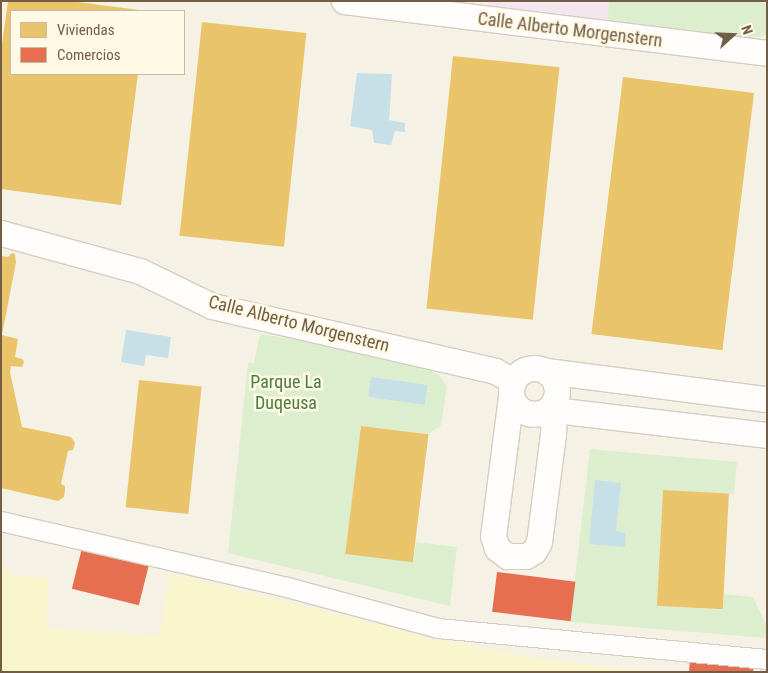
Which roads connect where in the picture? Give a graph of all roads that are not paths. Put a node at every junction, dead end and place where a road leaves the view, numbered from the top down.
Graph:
1 (344, 1) edge
2 (767, 53) edge
3 (1, 233) edge
4 (547, 371) junction
5 (512, 388) junction
6 (767, 399) edge
7 (555, 405) junction
8 (767, 435) edge
9 (1, 521) edge
10 (767, 659) edge

1 - 2 street, Calle Alberto Morgenstern
3 - 5 street, Calle Alberto Morgenstern
4 - 5 street
4 - 6 street
4 - 7 street
5 - 7 street, Calle Alberto Morgenstern
5 - 7 street
7 - 8 street
9 - 10 street

